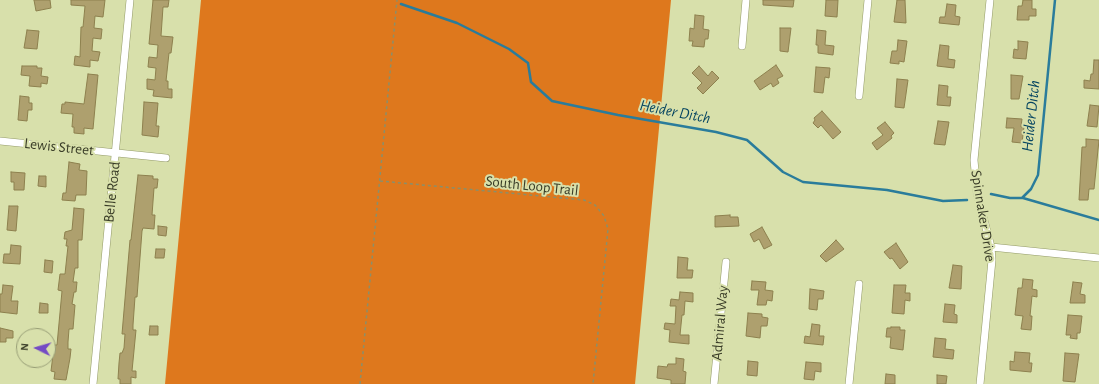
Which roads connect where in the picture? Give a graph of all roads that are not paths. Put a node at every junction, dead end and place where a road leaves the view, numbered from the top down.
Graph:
1 (130, 0) edge
2 (746, 0) edge
3 (868, 0) edge
4 (990, 0) edge
5 (742, 46) dead end
6 (859, 96) dead end
7 (0, 141) edge
8 (116, 153) junction
9 (166, 158) dead end
10 (991, 247) junction
11 (1099, 258) edge
12 (726, 262) dead end
13 (859, 284) dead end
14 (93, 384) edge
15 (714, 384) edge
16 (849, 384) edge
17 (980, 384) edge

1 - 8 street, Belle Road
2 - 5 street
3 - 6 street
4 - 10 street, Spinnaker Drive
7 - 8 street, Lewis Street
8 - 9 street, Lewis Street
8 - 14 street, Belle Road
10 - 11 street
10 - 17 street, Spinnaker Drive
12 - 15 street, Admiral Way
13 - 16 street

